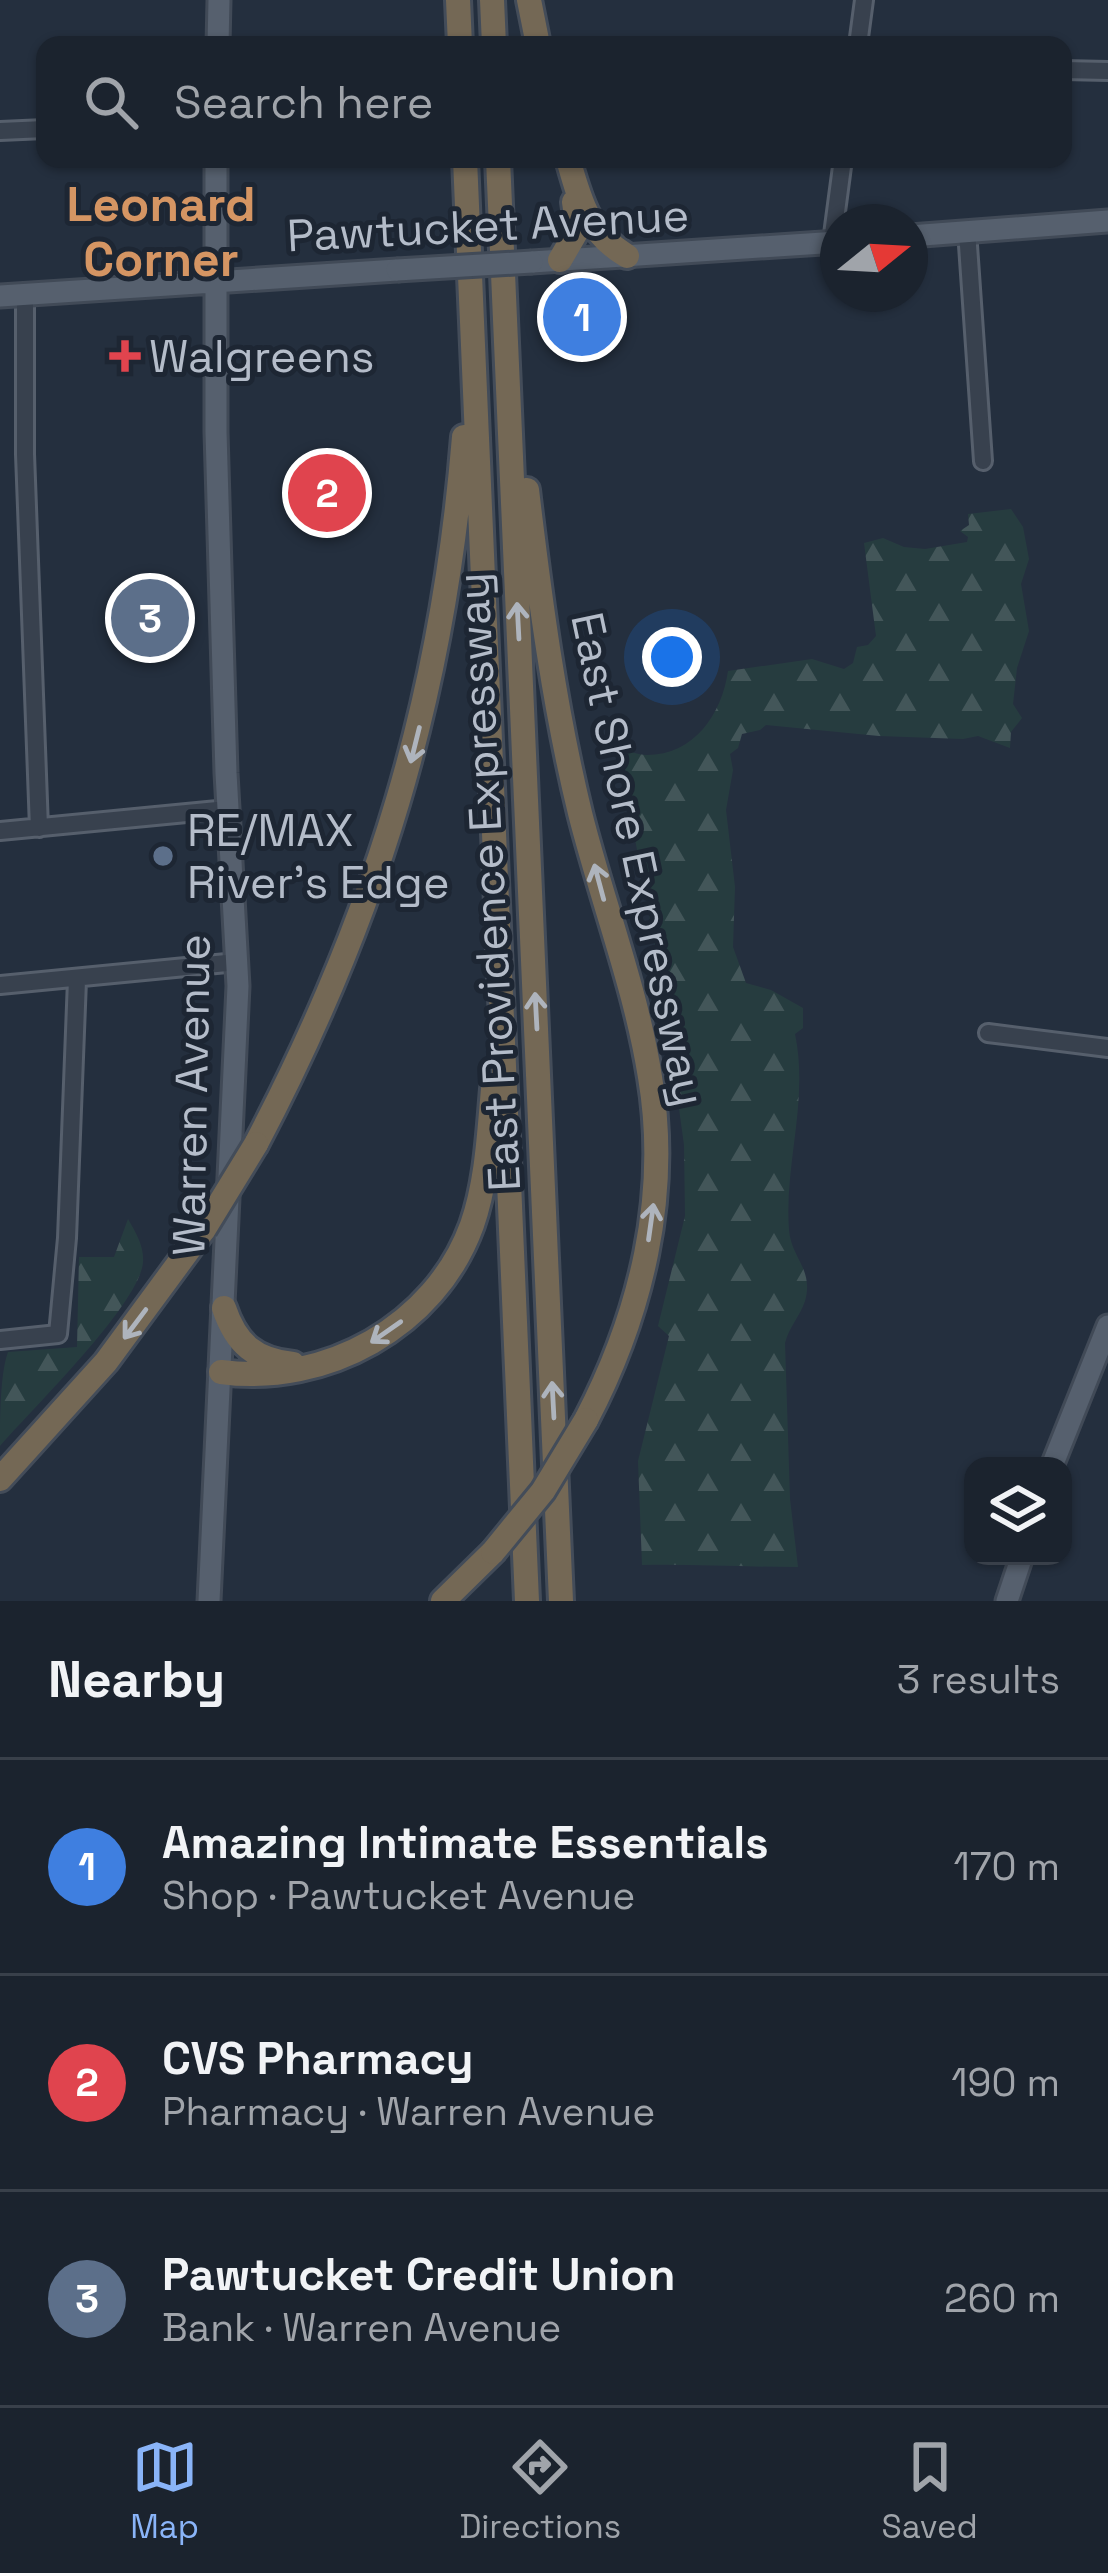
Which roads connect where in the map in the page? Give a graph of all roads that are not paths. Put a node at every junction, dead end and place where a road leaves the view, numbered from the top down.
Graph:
1 (219, 0) edge
2 (492, 0) edge
3 (529, 0) edge
4 (864, 0) edge
5 (458, 4) edge
6 (218, 36) edge
7 (460, 36) edge
8 (494, 36) edge
9 (536, 36) edge
10 (859, 36) edge
11 (1072, 70) edge
12 (1108, 71) edge
13 (36, 129) edge
14 (0, 131) edge
15 (216, 168) edge
16 (465, 168) edge
17 (498, 168) edge
18 (569, 168) edge
19 (571, 168) edge
20 (842, 168) edge
21 (839, 204) edge
22 (1108, 221) edge
23 (967, 231) junction
24 (928, 234) edge
25 (820, 243) edge
26 (627, 256) junction
27 (560, 260) junction
28 (215, 279) junction
29 (504, 291) junction
30 (25, 294) junction
31 (0, 296) edge
32 (472, 339) junction
33 (983, 461) dead end
34 (228, 809) junction
35 (39, 828) junction
36 (0, 831) edge
37 (237, 962) junction
38 (76, 980) junction
39 (0, 985) edge
40 (501, 991) junction
41 (988, 1033) dead end
42 (1108, 1048) edge
43 (224, 1308) junction
44 (1108, 1326) edge
45 (0, 1340) edge
46 (320, 1365) junction
47 (221, 1372) junction
48 (1056, 1457) edge
49 (0, 1479) edge
50 (494, 1552) junction
51 (1019, 1565) edge
52 (209, 1601) edge
53 (443, 1601) edge
54 (453, 1601) edge
55 (527, 1601) edge
56 (561, 1601) edge
57 (1007, 1601) edge

1 - 6 main road
2 - 8 highway
3 - 9 highway
4 - 10 street
5 - 7 highway
11 - 12 street
13 - 14 street
15 - 28 main road, Warren Avenue
16 - 32 highway, East Providence Expressway
17 - 29 highway, East Providence Expressway
18 - 27 highway
19 - 26 highway
20 - 21 street
22 - 23 main road
23 - 24 main road
23 - 33 street
25 - 26 main road, Pawtucket Avenue
26 - 27 main road, Pawtucket Avenue
27 - 28 main road, Pawtucket Avenue, bridge
28 - 30 main road, Pawtucket Avenue
28 - 34 main road, Warren Avenue
50 -> 29 highway, East Shore Expressway, bridge
56 -> 29 highway, East Providence Expressway
30 - 31 main road, Pawtucket Avenue
30 - 35 street
32 - 40 highway, East Providence Expressway
32 -> 49 highway, bridge
34 - 35 street
34 - 37 main road, Warren Avenue
35 - 36 street
37 - 38 street
37 - 43 main road, Warren Avenue
38 - 39 street
38 - 45 street
40 -> 46 highway
40 - 55 highway, East Providence Expressway
41 - 42 street
43 - 46 highway
43 - 47 main road, Warren Avenue
44 - 48 main road
46 - 47 highway
47 - 52 main road, Warren Avenue
50 - 53 highway, East Shore Expressway
50 - 54 highway
51 - 57 main road

